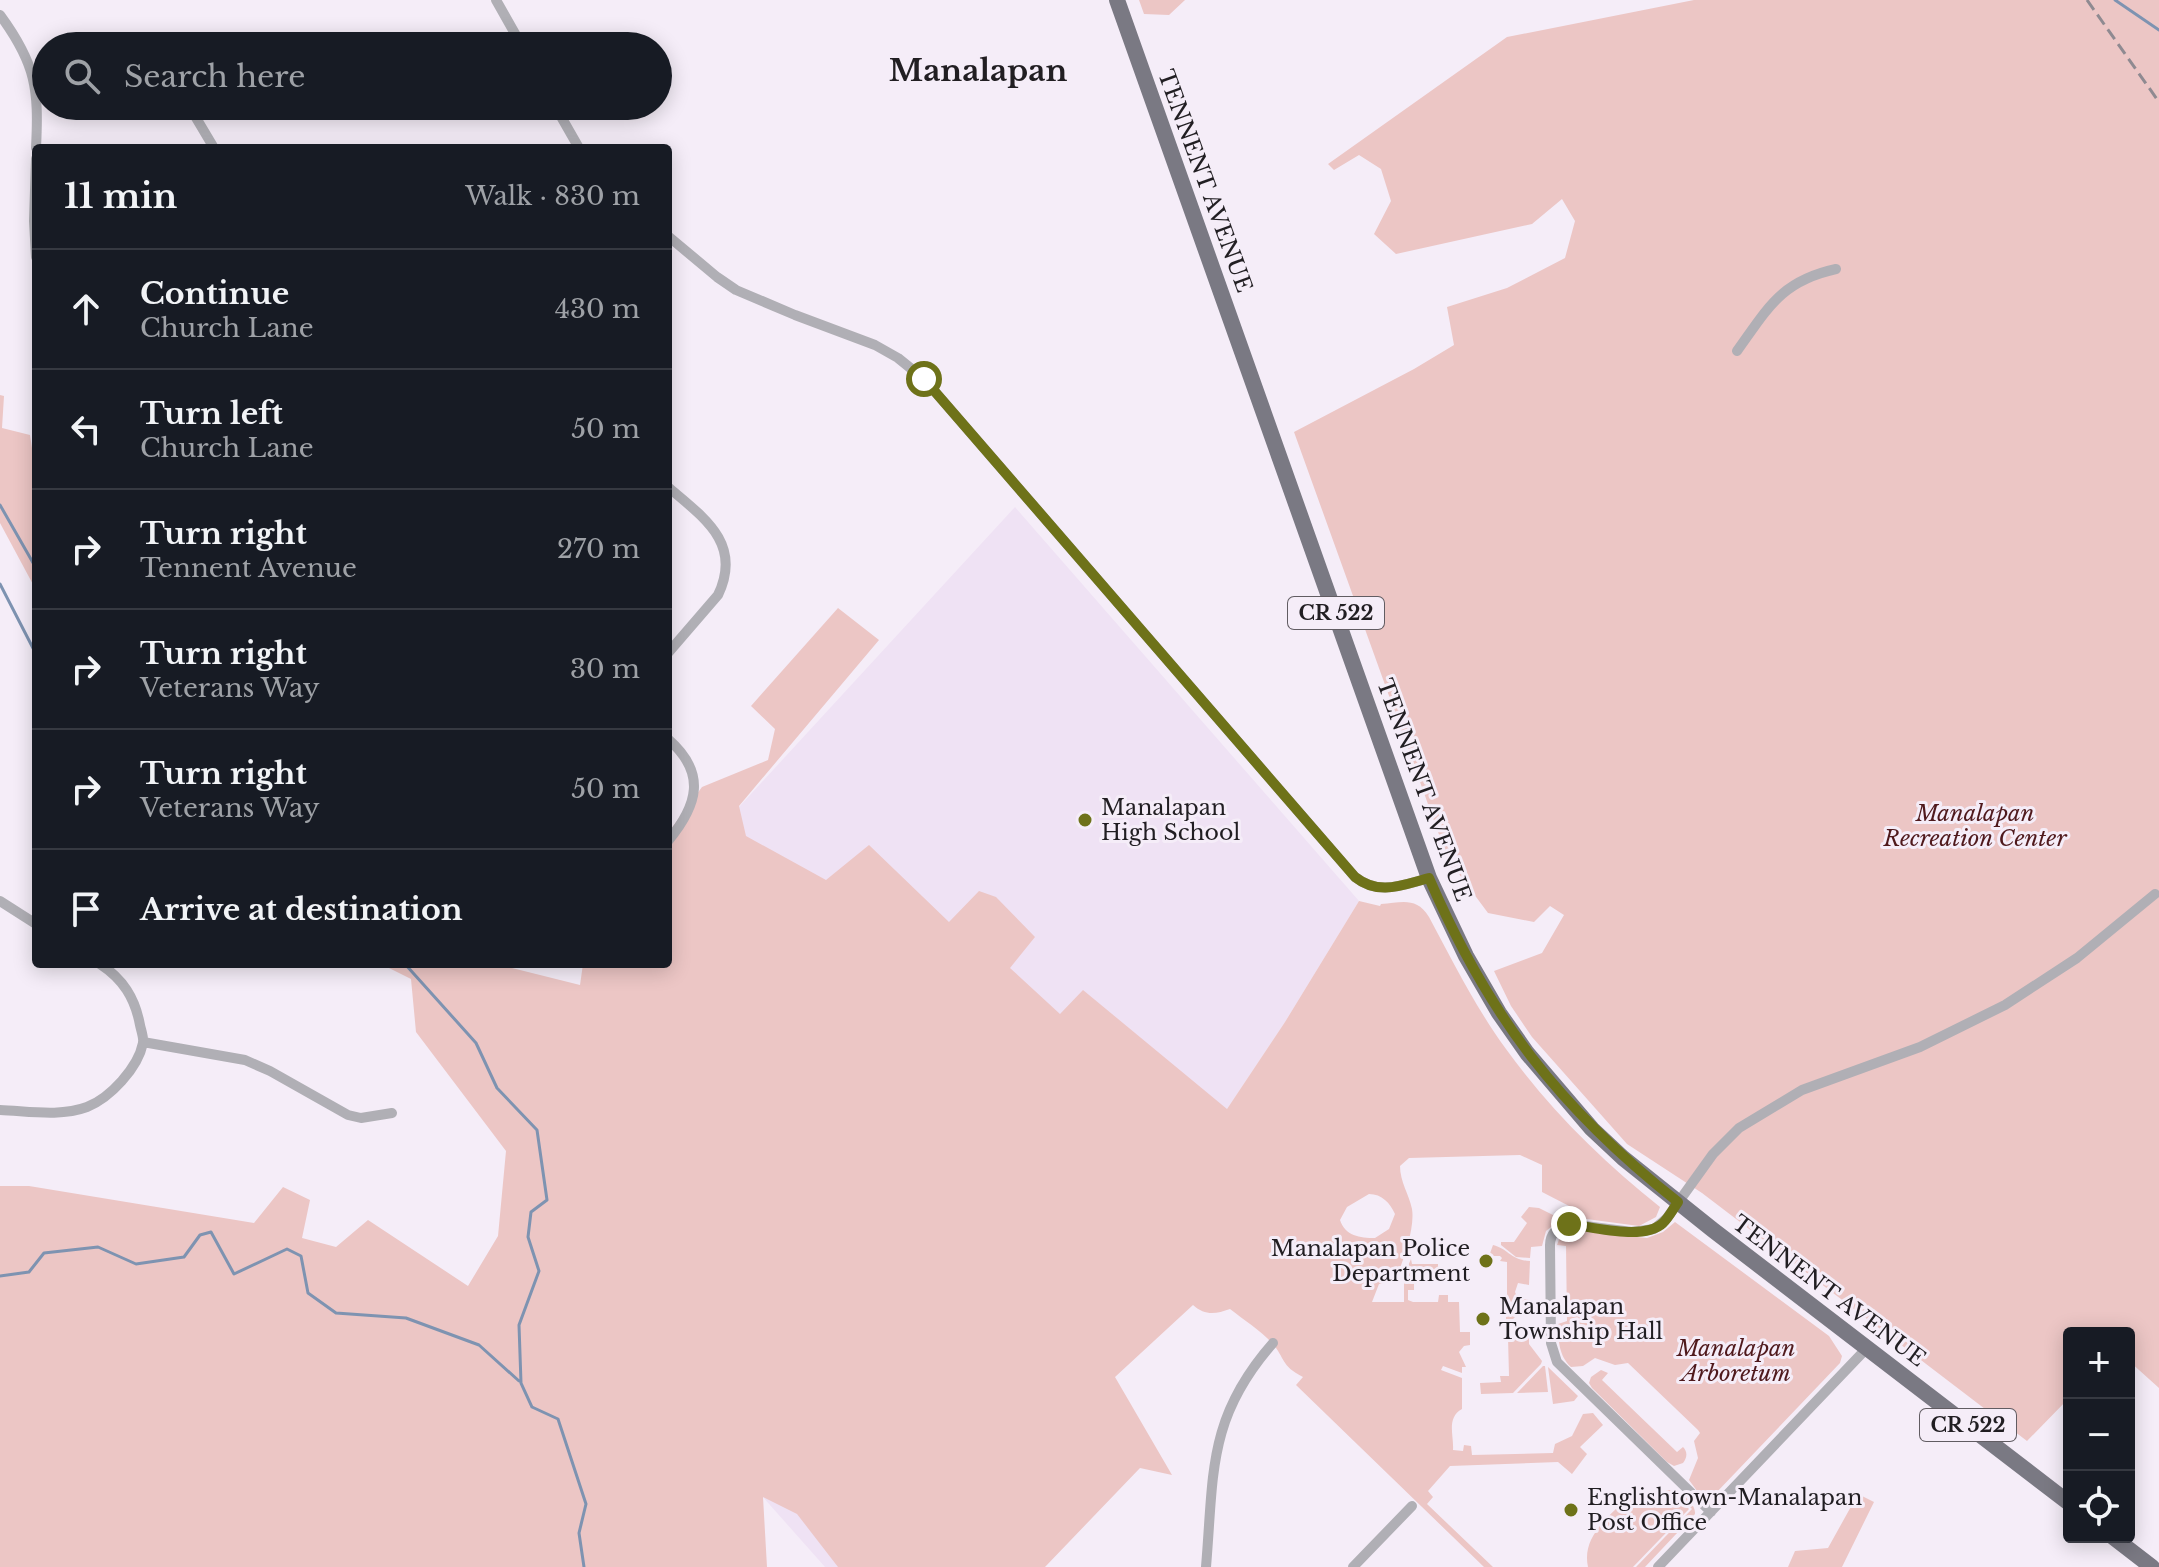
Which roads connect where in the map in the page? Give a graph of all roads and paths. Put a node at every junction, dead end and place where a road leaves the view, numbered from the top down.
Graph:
1 (496, 0) edge
2 (1117, 0) edge
3 (0, 15) edge
4 (514, 32) edge
5 (32, 69) edge
6 (37, 120) edge
7 (197, 120) edge
8 (563, 120) edge
9 (36, 144) edge
10 (212, 144) edge
11 (577, 144) edge
12 (672, 239) edge
13 (1836, 269) dead end
14 (1737, 351) dead end
15 (672, 491) edge
16 (672, 648) edge
17 (672, 744) edge
18 (672, 836) edge
19 (1429, 878) junction
20 (2155, 894) dead end
21 (0, 901) edge
22 (32, 921) edge
23 (105, 968) edge
24 (143, 1042) junction
25 (0, 1110) edge
26 (392, 1113) dead end
27 (1678, 1202) junction
28 (1273, 1343) dead end
29 (1867, 1348) junction
30 (2063, 1498) edge
31 (1412, 1506) dead end
32 (1711, 1512) junction
33 (2121, 1543) edge
34 (1206, 1567) edge
35 (1353, 1567) edge
36 (1658, 1567) edge
37 (2152, 1567) edge

1 - 4 street
2 - 19 main road, TENNENT AVENUE / CR 522
3 - 5 street
6 - 9 street
7 - 10 street
8 - 11 street
12 - 19 street
13 - 14 street
15 - 16 street
17 - 18 street
19 - 27 main road, TENNENT AVENUE / CR 522
20 - 27 street
21 - 22 street
23 - 24 street
24 - 25 street
24 - 26 street
27 - 29 main road, TENNENT AVENUE / CR 522
27 - 32 street
28 - 34 street
29 - 30 main road, TENNENT AVENUE / CR 522
29 - 32 street
31 - 35 street
32 - 36 street
33 - 37 main road

